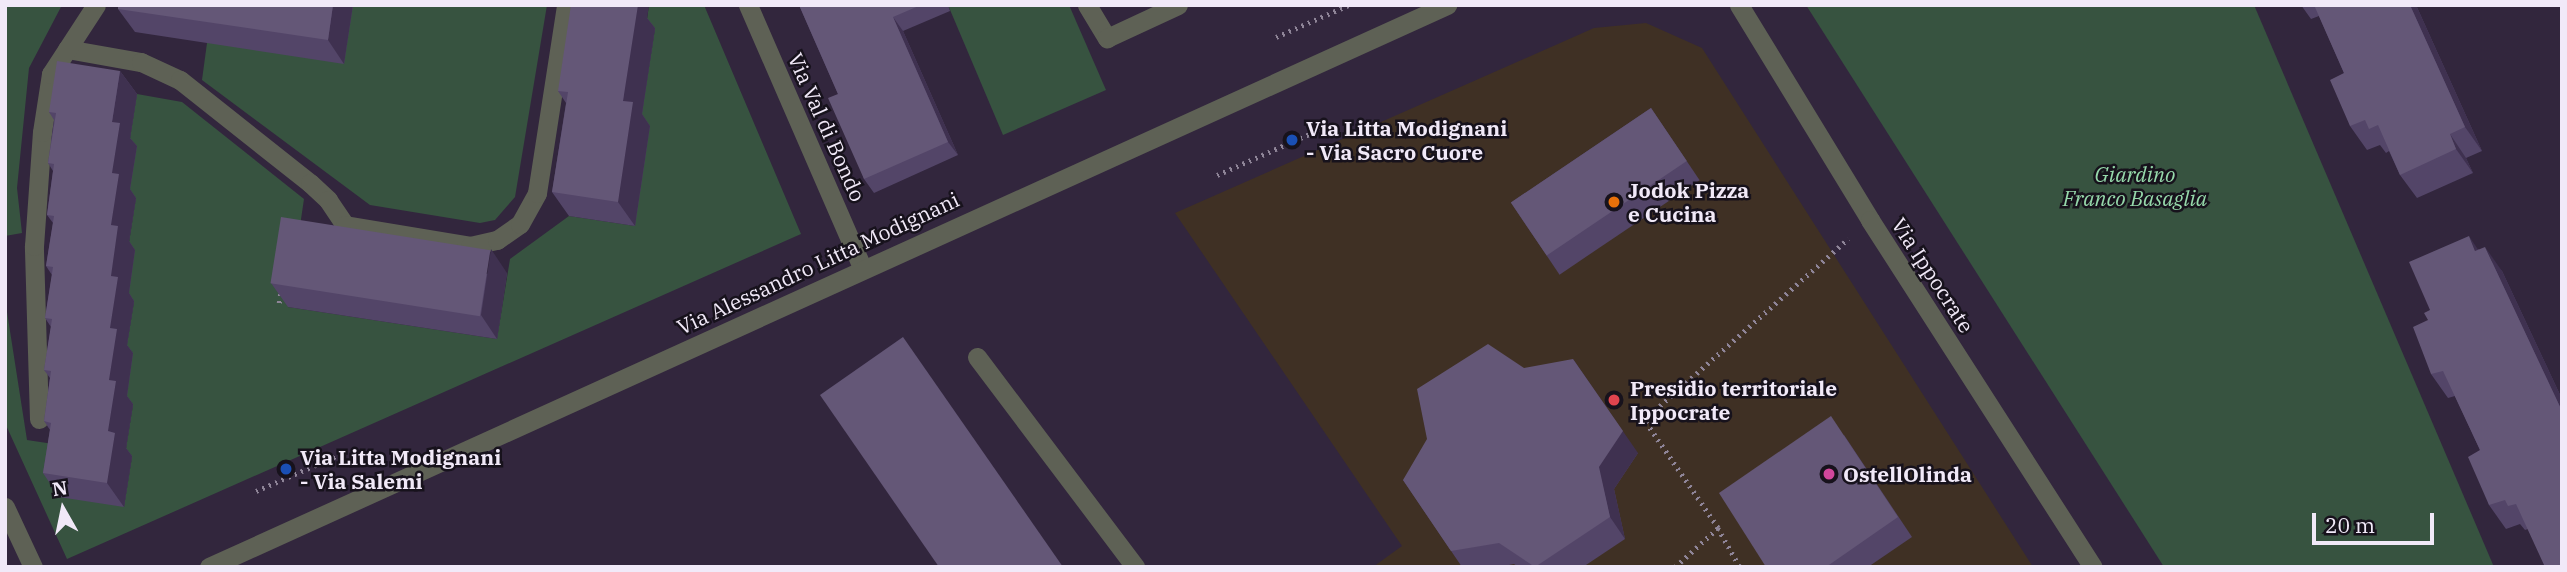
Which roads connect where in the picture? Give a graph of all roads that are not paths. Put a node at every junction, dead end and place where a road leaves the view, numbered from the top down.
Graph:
1 (96, 5) edge
2 (566, 5) edge
3 (748, 5) edge
4 (1087, 5) edge
5 (1178, 5) edge
6 (1447, 5) edge
7 (1738, 5) edge
8 (67, 49) junction
9 (862, 267) junction
10 (977, 357) dead end
11 (39, 419) dead end
12 (5, 507) edge
13 (33, 567) edge
14 (209, 567) edge
15 (1135, 567) edge
16 (2093, 567) edge

1 - 8 street
2 - 8 street
3 - 9 street, Via Val di Bondo
4 - 5 street
6 - 9 street, Via Alessandro Litta Modignani
7 - 16 street, Via Ippocrate
8 - 11 street
9 - 14 street, Via Alessandro Litta Modignani
10 - 15 street
12 - 13 street

